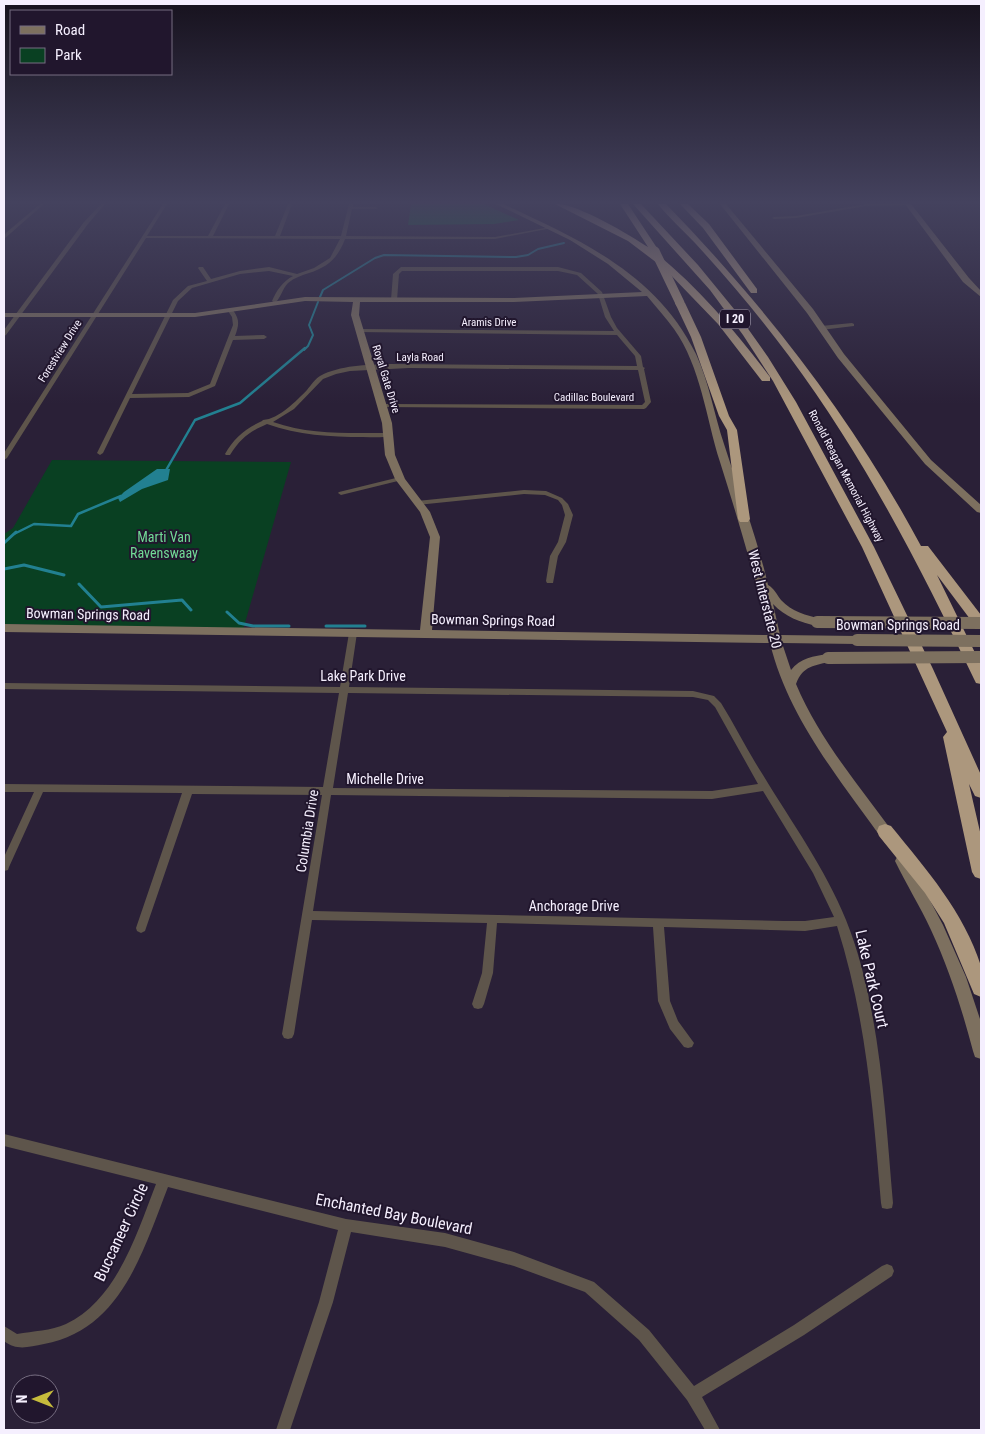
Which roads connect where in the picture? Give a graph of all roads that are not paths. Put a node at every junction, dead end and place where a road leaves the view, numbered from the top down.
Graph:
1 (50, 271) edge
2 (123, 271) edge
3 (202, 271) edge
4 (252, 271) edge
5 (278, 271) edge
6 (309, 271) edge
7 (399, 271) edge
8 (569, 271) edge
9 (623, 271) edge
10 (665, 271) edge
11 (672, 271) edge
12 (697, 271) edge
13 (724, 271) edge
14 (739, 271) edge
15 (778, 271) edge
16 (959, 271) edge
17 (297, 275) junction
18 (210, 280) junction
19 (649, 294) junction
20 (981, 295) edge
21 (602, 297) junction
22 (356, 299) junction
23 (394, 300) junction
24 (275, 301) junction
25 (231, 310) junction
26 (4, 316) edge
27 (17, 316) junction
28 (94, 316) junction
29 (169, 316) junction
30 (852, 324) dead end
31 (822, 328) junction
32 (359, 331) junction
33 (618, 333) junction
34 (4, 334) edge
35 (264, 337) dead end
36 (231, 338) junction
37 (370, 368) junction
38 (642, 368) junction
39 (128, 396) junction
40 (828, 403) junction
41 (383, 406) junction
42 (265, 421) junction
43 (388, 434) junction
44 (815, 448) junction
45 (100, 453) dead end
46 (228, 454) dead end
47 (4, 458) edge
48 (400, 479) junction
49 (341, 493) dead end
50 (417, 503) junction
51 (981, 510) edge
52 (744, 519) junction
53 (901, 520) junction
54 (760, 574) junction
55 (550, 582) dead end
56 (981, 623) edge
57 (4, 628) edge
58 (354, 633) junction
59 (426, 634) junction
60 (775, 640) junction
61 (981, 641) edge
62 (981, 657) edge
63 (981, 679) edge
64 (790, 684) junction
65 (4, 686) edge
66 (344, 690) junction
67 (718, 705) joint
68 (945, 709) junction
69 (765, 787) junction
70 (4, 788) edge
71 (40, 788) junction
72 (188, 791) junction
73 (327, 792) junction
74 (981, 792) edge
75 (885, 831) junction
76 (4, 867) edge
77 (981, 872) edge
78 (307, 914) junction
79 (492, 920) junction
80 (841, 921) junction
81 (658, 922) junction
82 (141, 928) dead end
83 (981, 988) edge
84 (478, 1004) dead end
85 (288, 1034) dead end
86 (688, 1043) dead end
87 (981, 1051) edge
88 (4, 1140) edge
89 (164, 1180) junction
90 (887, 1203) dead end
91 (346, 1225) junction
92 (888, 1271) dead end
93 (4, 1333) edge
94 (692, 1395) junction
95 (283, 1430) edge
96 (713, 1430) edge

1 - 27 street
2 - 28 street, Forestview Drive
3 - 18 street
4 - 18 street
5 - 17 street
6 - 17 street
7 - 23 street, Cadillac Boulevard
8 - 21 street, Cadillac Boulevard
9 - 19 street, West Interstate 20
10 - 52 highway, bridge
11 - 44 highway
12 - 44 highway, Ronald Reagan Memorial Highway / I 20
13 - 40 highway, Ronald Reagan Memorial Highway / I 20
14 - 40 highway
15 - 31 street
16 - 20 street
17 - 24 street
18 - 29 street
19 - 21 street
19 - 52 street, West Interstate 20
21 - 23 street
21 - 33 street, Cadillac Boulevard
22 - 23 street
22 - 24 street
22 - 32 street, Royal Gate Drive
24 - 25 street
25 - 29 street
25 - 36 street
26 - 27 street
27 - 28 street
27 - 34 street
28 - 29 street
28 - 47 street, Forestview Drive
29 - 39 street
30 - 31 street
31 - 51 street
32 - 33 street, Aramis Drive
32 - 37 street, Royal Gate Drive
33 - 38 street, Cadillac Boulevard
35 - 36 street
36 - 39 street
37 - 38 street, Layla Road
37 - 41 street, Royal Gate Drive
37 - 42 street, Layla Road
38 - 41 street, Cadillac Boulevard
39 - 45 street
40 - 53 highway, Ronald Reagan Memorial Highway / I 20
41 - 43 street, Royal Gate Drive
42 - 43 street
42 - 46 street, Layla Road
43 - 48 street, Royal Gate Drive
44 - 68 highway, Ronald Reagan Memorial Highway / I 20
48 - 49 street
48 - 50 street, Royal Gate Drive
50 - 55 street
50 - 59 street, Royal Gate Drive
52 - 54 street, West Interstate 20
53 - 56 highway
53 - 63 highway, Ronald Reagan Memorial Highway / I 20
54 - 56 street, bridge
54 - 60 street, West Interstate 20
57 - 58 street, Bowman Springs Road
58 - 59 street, Bowman Springs Road
58 - 66 street, Columbia Drive
59 - 60 street, Bowman Springs Road
60 - 61 street, Bowman Springs Road, bridge
60 - 64 street, West Interstate 20
62 - 64 street, bridge
64 - 75 street, West Interstate 20
65 - 66 street, Lake Park Drive
66 - 67 street, Lake Park Drive
66 - 73 street, Columbia Drive
67 - 69 street, Lake Park Court
68 - 74 highway, Ronald Reagan Memorial Highway / I 20
68 - 77 highway
69 - 73 street, Michelle Drive
69 - 80 street, Lake Park Court
70 - 71 street, Michelle Drive
71 - 72 street, Michelle Drive
71 - 76 street
72 - 73 street, Michelle Drive
72 - 82 street
73 - 78 street, Columbia Drive
75 - 83 highway
75 - 87 street, West Interstate 20
78 - 79 street, Anchorage Drive
78 - 85 street, Columbia Drive
79 - 81 street, Anchorage Drive
79 - 84 street
80 - 81 street, Anchorage Drive
80 - 90 street, Lake Park Court
81 - 86 street
88 - 89 street, Enchanted Bay Boulevard
89 - 91 street, Enchanted Bay Boulevard
89 - 93 street, Buccaneer Circle
91 - 94 street, Enchanted Bay Boulevard
91 - 95 street
92 - 94 street
94 - 96 street, Enchanted Bay Boulevard

